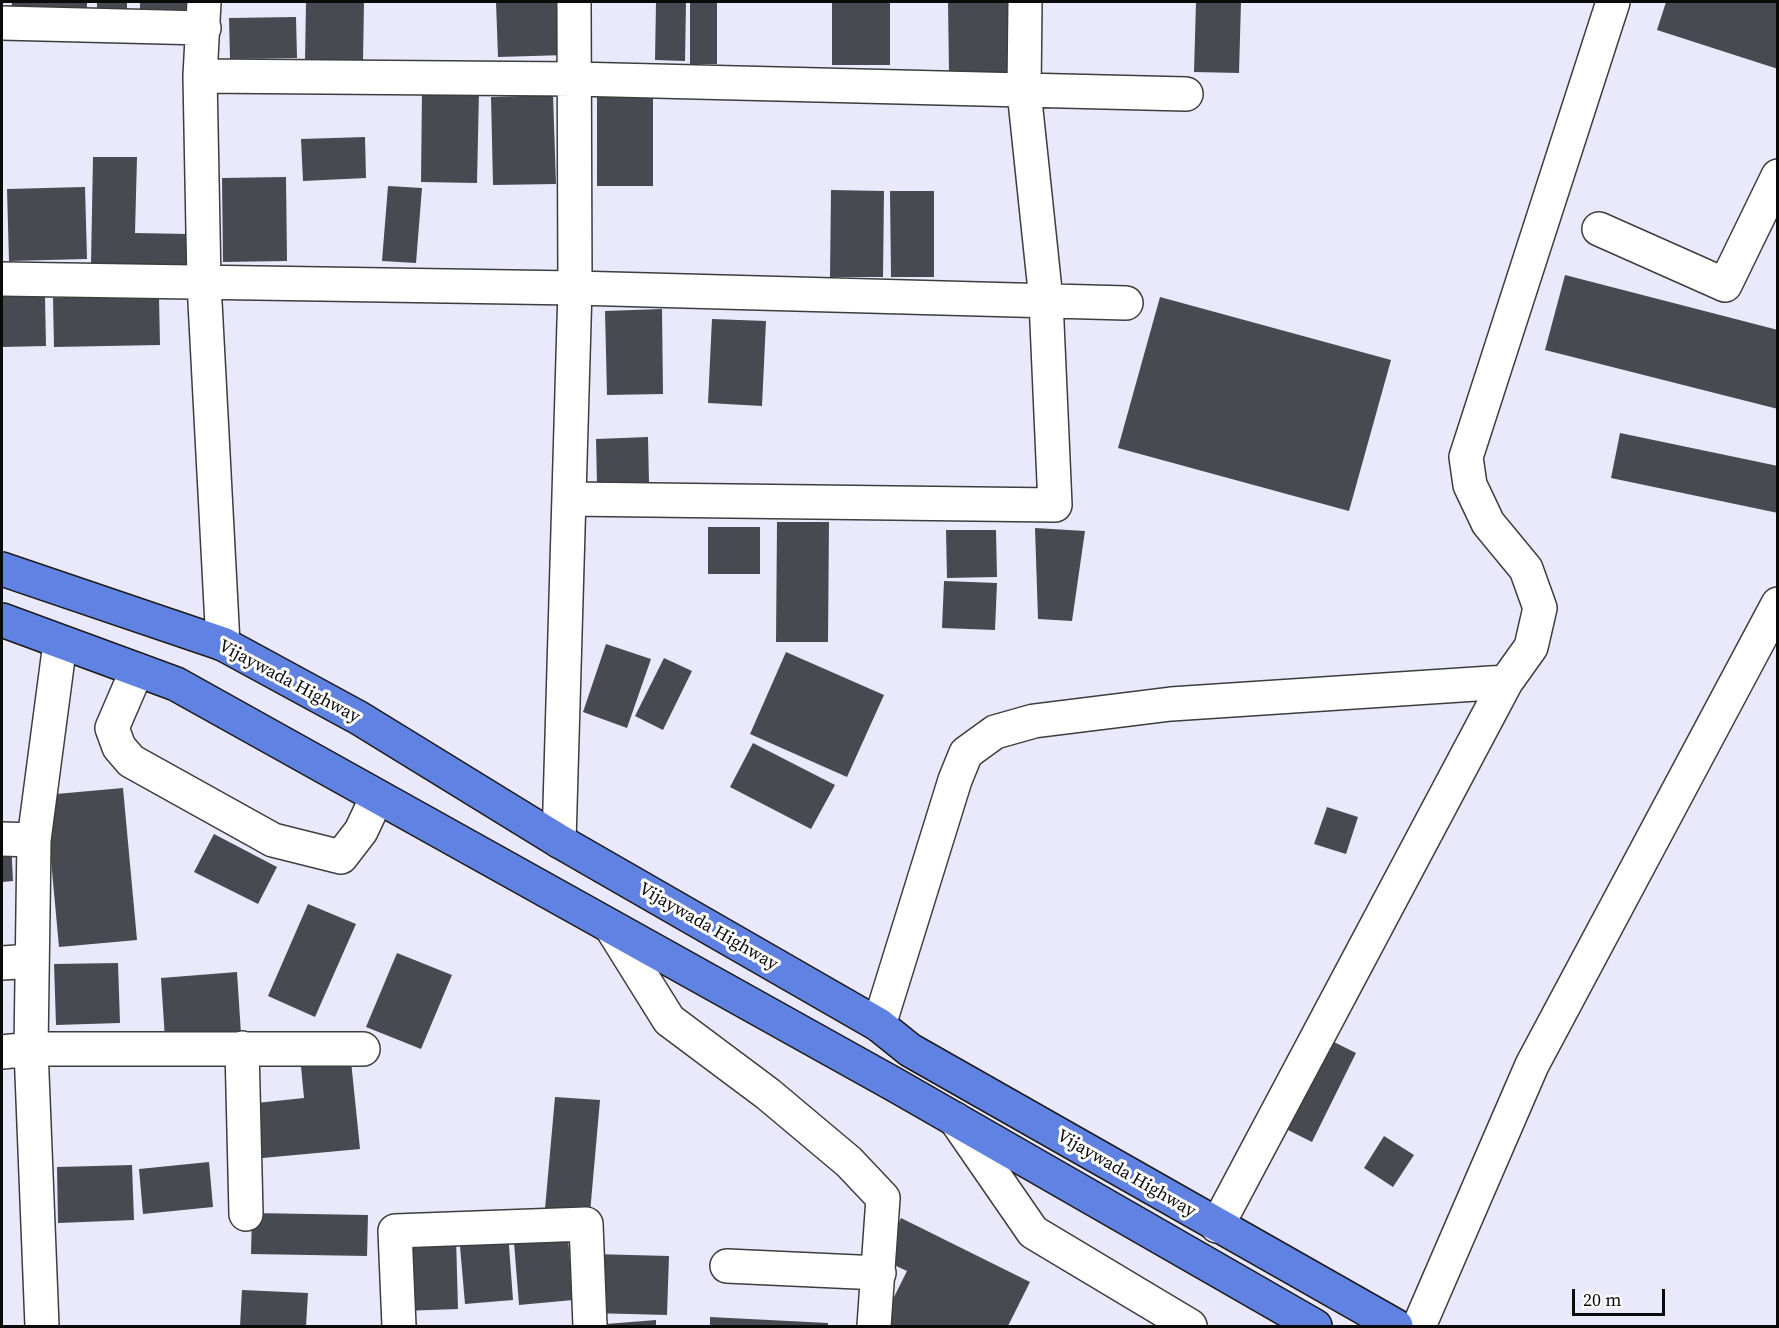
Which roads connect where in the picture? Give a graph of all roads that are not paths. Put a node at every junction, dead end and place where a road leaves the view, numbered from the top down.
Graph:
1 (574, 2) edge
2 (1026, 2) edge
3 (1613, 2) edge
4 (204, 15) edge
5 (2, 23) edge
6 (200, 76) junction
7 (574, 79) junction
8 (1024, 91) junction
9 (1186, 94) dead end
10 (1778, 176) edge
11 (1599, 229) dead end
12 (2, 279) edge
13 (204, 283) junction
14 (575, 288) junction
15 (1046, 300) junction
16 (1126, 303) dead end
17 (570, 499) junction
18 (2, 569) edge
19 (1778, 604) edge
20 (2, 620) edge
21 (60, 643) junction
22 (223, 644) junction
23 (137, 670) junction
24 (1506, 682) junction
25 (377, 797) junction
26 (2, 839) edge
27 (34, 840) junction
28 (559, 841) junction
29 (611, 927) junction
30 (17, 962) edge
31 (879, 1025) junction
32 (242, 1048) junction
33 (363, 1049) dead end
34 (16, 1050) edge
35 (910, 1050) junction
36 (897, 1086) junction
37 (955, 1119) junction
38 (246, 1214) dead end
39 (1217, 1226) junction
40 (727, 1266) dead end
41 (879, 1273) junction
42 (42, 1326) edge
43 (399, 1326) edge
44 (590, 1326) edge
45 (874, 1326) edge
46 (1190, 1326) edge
47 (1315, 1326) edge
48 (1396, 1326) edge
49 (1419, 1326) edge

1 - 7 street
2 - 8 street
3 - 24 street
4 - 5 street
4 - 6 street
6 - 7 street
6 - 13 street
7 - 8 street
7 - 14 street
8 - 9 street
8 - 15 street
10 - 11 street
12 - 13 street
13 - 14 street
13 - 22 street
14 - 15 street
14 - 17 street
15 - 16 street
15 - 17 street
17 - 28 street
18 - 22 highway, Vijaywada Highway
19 - 49 street
20 - 21 highway
21 - 23 highway
21 - 27 street
22 - 28 highway, Vijaywada Highway
23 - 25 highway
23 - 25 street
24 - 31 street
24 - 39 street
25 - 29 highway
26 - 27 street
27 - 30 street
28 - 31 highway, Vijaywada Highway
29 - 36 highway
29 - 41 street
30 - 34 street
31 - 35 highway, Vijaywada Highway
32 - 33 street
32 - 34 street
32 - 38 street
34 - 42 street
35 - 36 highway
35 - 39 highway, Vijaywada Highway
36 - 37 highway
37 - 46 street
37 - 47 highway
39 - 48 highway, Vijaywada Highway
40 - 41 street
41 - 45 street
43 - 44 street

